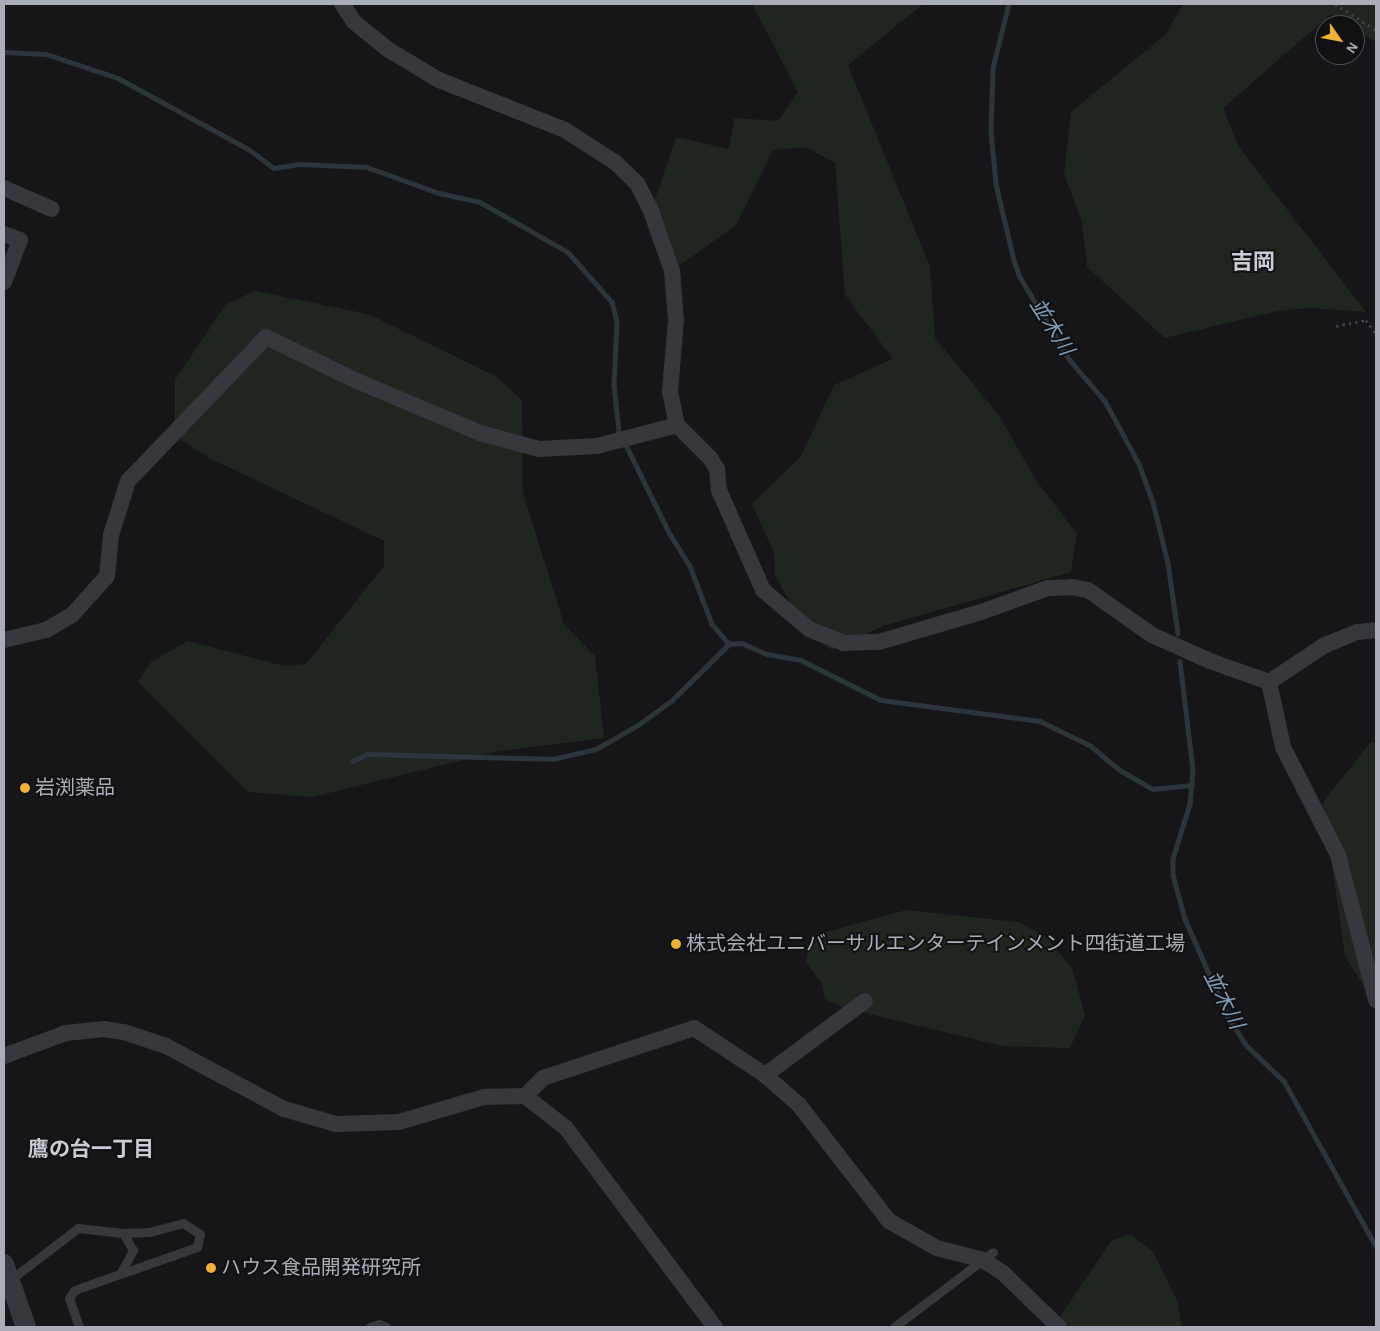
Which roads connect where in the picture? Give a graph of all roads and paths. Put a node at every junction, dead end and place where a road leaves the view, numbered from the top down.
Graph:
1 (342, 4) edge
2 (1335, 4) edge
3 (1376, 30) edge
4 (4, 188) edge
5 (52, 209) dead end
6 (4, 234) edge
7 (4, 282) edge
8 (1336, 326) dead end
9 (1376, 334) edge
10 (676, 425) junction
11 (1376, 630) edge
12 (4, 640) edge
13 (1269, 682) junction
14 (1376, 1000) edge
15 (865, 1001) dead end
16 (4, 1056) edge
17 (765, 1075) junction
18 (524, 1096) junction
19 (123, 1233) junction
20 (988, 1256) junction
21 (7, 1272) edge
22 (120, 1274) junction
23 (26, 1327) edge
24 (79, 1327) edge
25 (370, 1327) edge
26 (386, 1327) edge
27 (716, 1327) edge
28 (894, 1327) edge
29 (1059, 1327) edge

1 - 10 street
2 - 3 path
4 - 5 street
6 - 7 street
8 - 9 path
10 - 12 street
10 - 13 street
11 - 13 street
13 - 14 street
15 - 17 street
16 - 18 street
17 - 18 street
17 - 20 street
18 - 27 street
19 - 21 lane
19 - 22 lane
19 - 22 lane
20 - 28 lane
20 - 29 street
21 - 23 street
22 - 24 lane
25 - 26 lane

